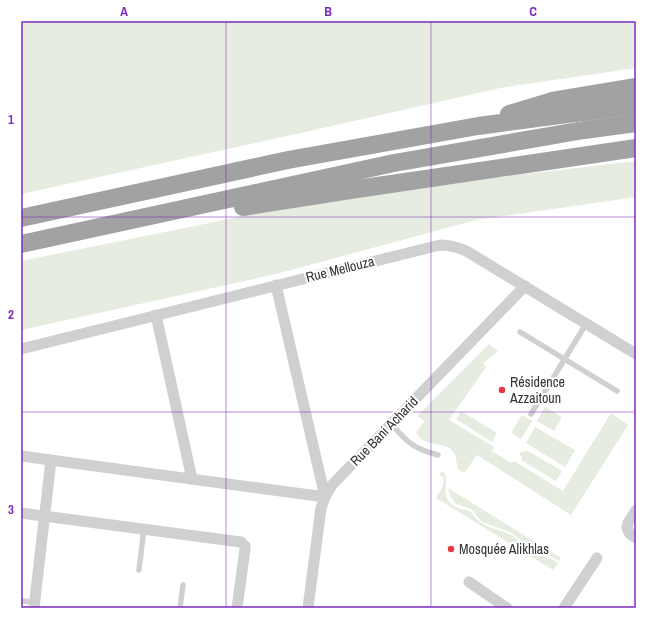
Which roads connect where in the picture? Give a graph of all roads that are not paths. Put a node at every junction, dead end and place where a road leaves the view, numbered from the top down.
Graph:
1 (636, 87) edge
2 (636, 105) edge
3 (636, 123) edge
4 (478, 126) junction
5 (636, 148) edge
6 (21, 218) edge
7 (130, 220) junction
8 (21, 244) edge
9 (276, 284) junction
10 (525, 286) junction
11 (156, 315) junction
12 (586, 324) junction
13 (520, 332) dead end
14 (21, 349) edge
15 (636, 354) edge
16 (564, 359) junction
17 (617, 391) dead end
18 (531, 414) dead end
19 (391, 424) junction
20 (438, 455) dead end
21 (21, 456) edge
22 (51, 460) junction
23 (192, 479) junction
24 (325, 497) junction
25 (636, 510) edge
26 (21, 513) edge
27 (44, 516) junction
28 (144, 529) junction
29 (636, 538) edge
30 (597, 558) dead end
31 (139, 570) dead end
32 (469, 582) dead end
33 (183, 585) dead end
34 (21, 601) edge
35 (34, 605) edge
36 (180, 608) edge
37 (237, 608) edge
38 (308, 608) edge
39 (507, 608) edge
40 (564, 608) edge

1 - 4 highway
2 - 4 highway
3 - 7 highway
4 - 6 highway
5 - 7 highway
7 - 8 highway
9 - 10 street, Rue Mellouza
9 - 11 street, Rue Mellouza
9 - 24 street
10 - 12 street, Rue Mellouza
10 - 19 street, Rue Bani Acharid
11 - 14 street, Rue Mellouza
11 - 23 street
12 - 15 street, Rue Mellouza
12 - 16 lane
13 - 16 lane
16 - 17 lane
16 - 18 lane
19 - 20 lane
19 - 24 street, Rue Bani Acharid
21 - 22 street
22 - 23 street
22 - 27 street
23 - 24 street
24 - 38 street, Rue Bani Acharid
25 - 29 street
26 - 27 street
27 - 28 street
27 - 35 street
28 - 31 lane
28 - 37 street
30 - 40 street
32 - 39 street
33 - 36 lane
34 - 35 lane

